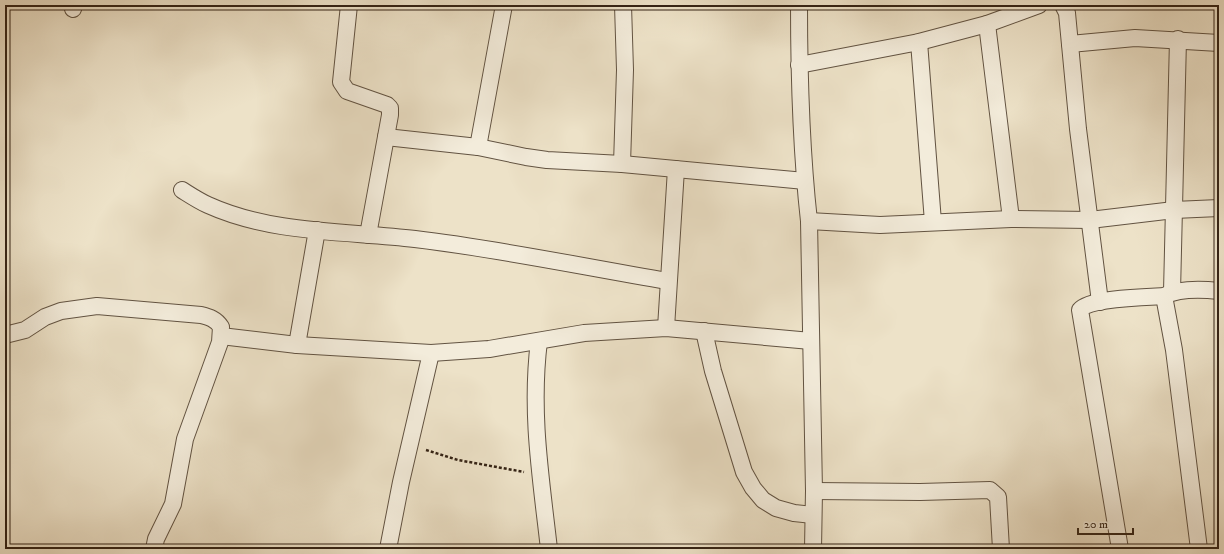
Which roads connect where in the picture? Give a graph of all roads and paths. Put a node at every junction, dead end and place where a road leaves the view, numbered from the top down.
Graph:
1 (349, 5) edge
2 (504, 5) edge
3 (623, 5) edge
4 (799, 5) edge
5 (1039, 5) edge
6 (1063, 5) edge
7 (987, 24) junction
8 (1178, 39) junction
9 (919, 42) junction
10 (1219, 43) edge
11 (1070, 44) junction
12 (799, 65) junction
13 (386, 137) junction
14 (478, 147) junction
15 (622, 164) junction
16 (676, 169) junction
17 (805, 181) junction
18 (182, 190) dead end
19 (1219, 208) edge
20 (1174, 210) junction
21 (1011, 219) junction
22 (1090, 220) junction
23 (809, 221) junction
24 (933, 222) junction
25 (317, 230) junction
26 (368, 235) junction
27 (668, 281) junction
28 (1219, 290) edge
29 (1168, 294) junction
30 (1100, 302) junction
31 (666, 328) junction
32 (704, 331) junction
33 (5, 335) edge
34 (221, 336) junction
35 (539, 341) junction
36 (811, 341) junction
37 (298, 346) junction
38 (431, 353) junction
39 (410, 445) junction
40 (540, 474) junction
41 (814, 491) junction
42 (813, 515) junction
43 (154, 549) edge
44 (388, 549) edge
45 (549, 549) edge
46 (813, 549) edge
47 (1001, 549) edge
48 (1120, 549) edge
49 (1199, 549) edge

1 - 13 street
2 - 14 street
3 - 15 street
4 - 12 street
5 - 7 street
6 - 11 street
7 - 9 street
7 - 21 street
8 - 10 street
8 - 11 street
8 - 20 street
9 - 12 street
9 - 24 street
11 - 22 street
12 - 17 street
13 - 14 street
13 - 26 street
14 - 15 street
15 - 16 street
16 - 17 street
16 - 27 street
17 - 23 street
18 - 25 street
19 - 20 street
20 - 22 street
20 - 29 street
21 - 22 street
21 - 24 street
22 - 30 street
23 - 24 street
23 - 36 street
25 - 26 street
25 - 37 street
26 - 27 street
27 - 31 street
28 - 29 street
29 - 30 street
29 - 49 street
30 - 48 street
31 - 32 street
31 - 35 street
32 - 36 street
32 - 42 street
33 - 34 street
34 - 37 street
34 - 43 street
35 - 38 street
35 - 40 street
36 - 41 street
37 - 38 street
38 - 39 street
39 - 40 path
39 - 44 street
40 - 45 street
41 - 42 street
41 - 47 street
42 - 46 street

